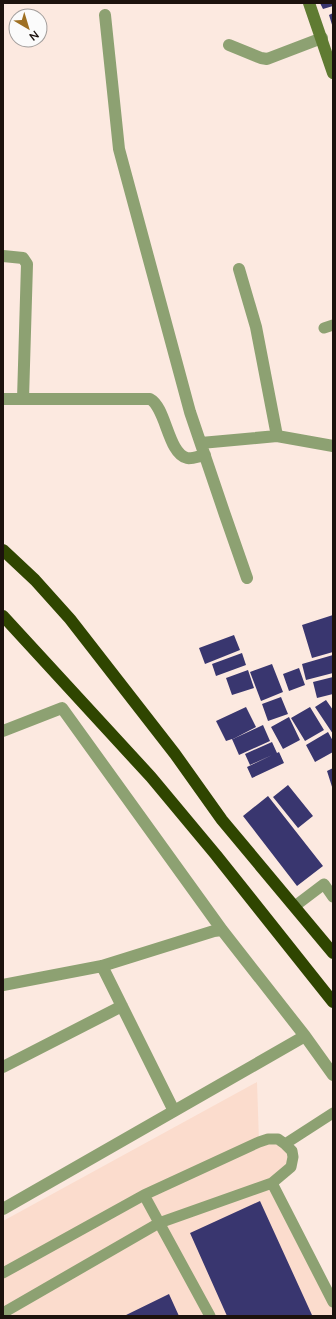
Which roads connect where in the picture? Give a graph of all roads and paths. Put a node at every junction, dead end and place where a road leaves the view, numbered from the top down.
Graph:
1 (309, 3) edge
2 (105, 15) dead end
3 (322, 38) junction
4 (229, 45) dead end
5 (333, 73) edge
6 (3, 256) edge
7 (239, 269) dead end
8 (3, 399) edge
9 (23, 399) junction
10 (278, 436) junction
11 (201, 443) junction
12 (333, 446) edge
13 (205, 455) junction
14 (3, 550) edge
15 (247, 578) dead end
16 (3, 616) edge
17 (3, 731) edge
18 (333, 897) edge
19 (295, 906) junction
20 (222, 930) junction
21 (333, 953) edge
22 (102, 966) junction
23 (3, 984) edge
24 (333, 1002) edge
25 (122, 1006) junction
26 (305, 1036) junction
27 (3, 1067) edge
28 (333, 1075) edge
29 (174, 1111) junction
30 (333, 1112) edge
31 (285, 1144) junction
32 (272, 1183) junction
33 (144, 1194) junction
34 (3, 1209) edge
35 (159, 1222) junction
36 (3, 1273) edge
37 (333, 1302) edge
38 (3, 1313) edge
39 (210, 1316) edge

1 - 3 street
2 - 11 street
3 - 4 street
3 - 5 street
6 - 9 street
7 - 10 street
8 - 9 street
9 - 13 street
10 - 11 street
10 - 12 street
11 - 13 street
13 - 15 street
14 - 19 highway
16 - 24 highway
17 - 20 street
18 - 19 lane
19 - 21 highway
20 - 22 street
20 - 26 street
22 - 23 street
22 - 25 street
25 - 27 street
25 - 29 street
26 - 28 street
26 - 29 street
29 - 34 street
30 - 31 lane
31 - 32 lane
31 - 33 lane
32 - 35 lane
32 - 37 lane
33 - 35 lane
33 - 36 lane
35 - 38 lane
35 - 39 lane

